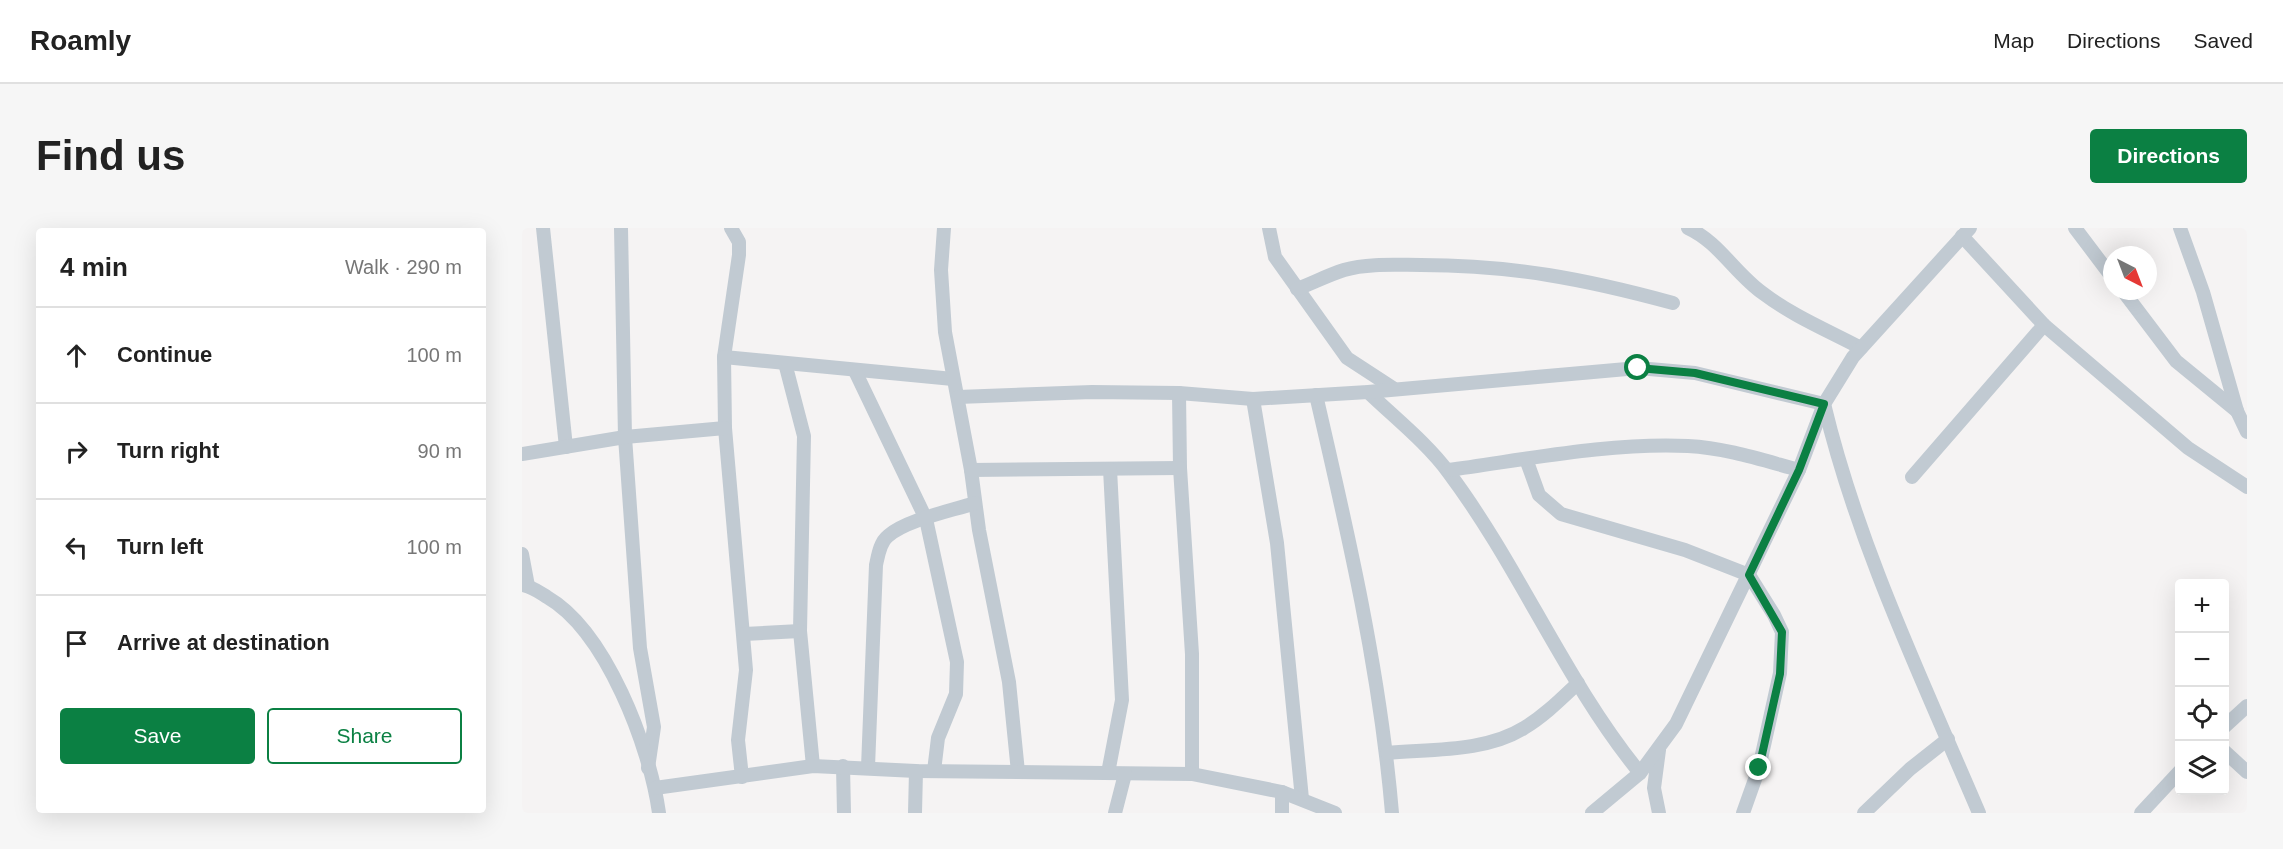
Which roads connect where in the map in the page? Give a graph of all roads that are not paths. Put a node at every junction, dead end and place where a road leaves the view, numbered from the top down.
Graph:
1 (543, 228) edge
2 (621, 228) edge
3 (731, 228) edge
4 (944, 228) edge
5 (1269, 228) edge
6 (1688, 228) edge
7 (2075, 228) edge
8 (2180, 228) edge
9 (1966, 232) edge
10 (2103, 265) edge
11 (1297, 289) junction
12 (2130, 300) edge
13 (1673, 303) dead end
14 (2044, 325) junction
15 (1861, 348) junction
16 (724, 357) junction
17 (785, 363) junction
18 (855, 371) junction
19 (953, 379) junction
20 (1393, 388) junction
21 (1368, 392) junction
22 (1179, 393) junction
23 (1316, 395) junction
24 (958, 397) junction
25 (1253, 399) junction
26 (1824, 404) junction
27 (2237, 411) junction
28 (725, 428) junction
29 (2247, 432) edge
30 (625, 437) junction
31 (566, 447) junction
32 (522, 454) edge
33 (1526, 459) junction
34 (1180, 468) junction
35 (1110, 469) junction
36 (1799, 470) junction
37 (971, 471) junction
38 (1448, 471) junction
39 (1912, 477) dead end
40 (2247, 487) edge
41 (975, 503) junction
42 (926, 519) junction
43 (522, 554) edge
44 (1749, 575) junction
45 (525, 586) edge
46 (800, 631) junction
47 (744, 633) junction
48 (1578, 683) junction
49 (2247, 706) edge
50 (2229, 722) edge
51 (1948, 739) junction
52 (1659, 749) junction
53 (1387, 753) junction
54 (2229, 756) edge
55 (813, 766) junction
56 (843, 766) junction
57 (868, 767) junction
58 (648, 768) junction
59 (915, 771) junction
60 (934, 771) junction
61 (1018, 772) junction
62 (2247, 772) edge
63 (1108, 773) junction
64 (1640, 773) junction
65 (1125, 774) junction
66 (1192, 774) junction
67 (2175, 776) edge
68 (742, 777) junction
69 (655, 788) junction
70 (1282, 792) junction
71 (1302, 799) junction
72 (659, 813) edge
73 (844, 813) edge
74 (915, 813) edge
75 (1115, 813) edge
76 (1282, 813) edge
77 (1335, 813) edge
78 (1392, 813) edge
79 (1592, 813) edge
80 (1659, 813) edge
81 (1743, 813) edge
82 (1864, 813) edge
83 (1979, 813) edge
84 (2141, 813) edge

1 - 31 street
2 - 30 street
3 - 16 street
4 - 19 street
5 - 11 street
6 - 15 street
7 - 10 street
8 - 27 street
9 - 14 street
9 - 15 street
11 - 13 street
11 - 20 street
12 - 27 street
14 - 39 street
14 - 40 street
15 - 26 street
16 - 17 street
16 - 28 street
17 - 18 street
17 - 46 street
18 - 19 street
18 - 42 street
19 - 24 street
20 - 21 street
20 - 26 street
21 - 23 street
21 - 38 street
22 - 24 street
22 - 25 street
22 - 34 street
23 - 25 street
23 - 53 street
24 - 37 street
25 - 71 street
26 - 36 street
26 - 51 street
27 - 29 street
28 - 30 street
28 - 47 street
30 - 31 street
30 - 58 street
31 - 32 street
33 - 36 street
33 - 38 street
33 - 44 street
34 - 35 street
34 - 66 street
35 - 37 street
35 - 63 street
36 - 44 street
37 - 41 street
38 - 48 street
41 - 42 street
41 - 61 street
42 - 57 street
42 - 60 street
43 - 45 street
44 - 52 street
44 - 81 street
45 - 58 street
46 - 47 street
46 - 55 street
47 - 68 street
48 - 53 street
48 - 64 street
49 - 50 street
51 - 82 street
51 - 83 street
52 - 64 street
52 - 80 street
53 - 78 street
54 - 62 street
55 - 56 street
55 - 68 street
56 - 57 street
56 - 73 street
57 - 59 street
58 - 69 street
59 - 60 street
59 - 74 street
60 - 61 street
61 - 63 street
63 - 65 street
64 - 79 street
65 - 66 street
65 - 75 street
66 - 70 street
67 - 84 street
68 - 69 street
69 - 72 street
70 - 71 street
70 - 76 street
71 - 77 street

